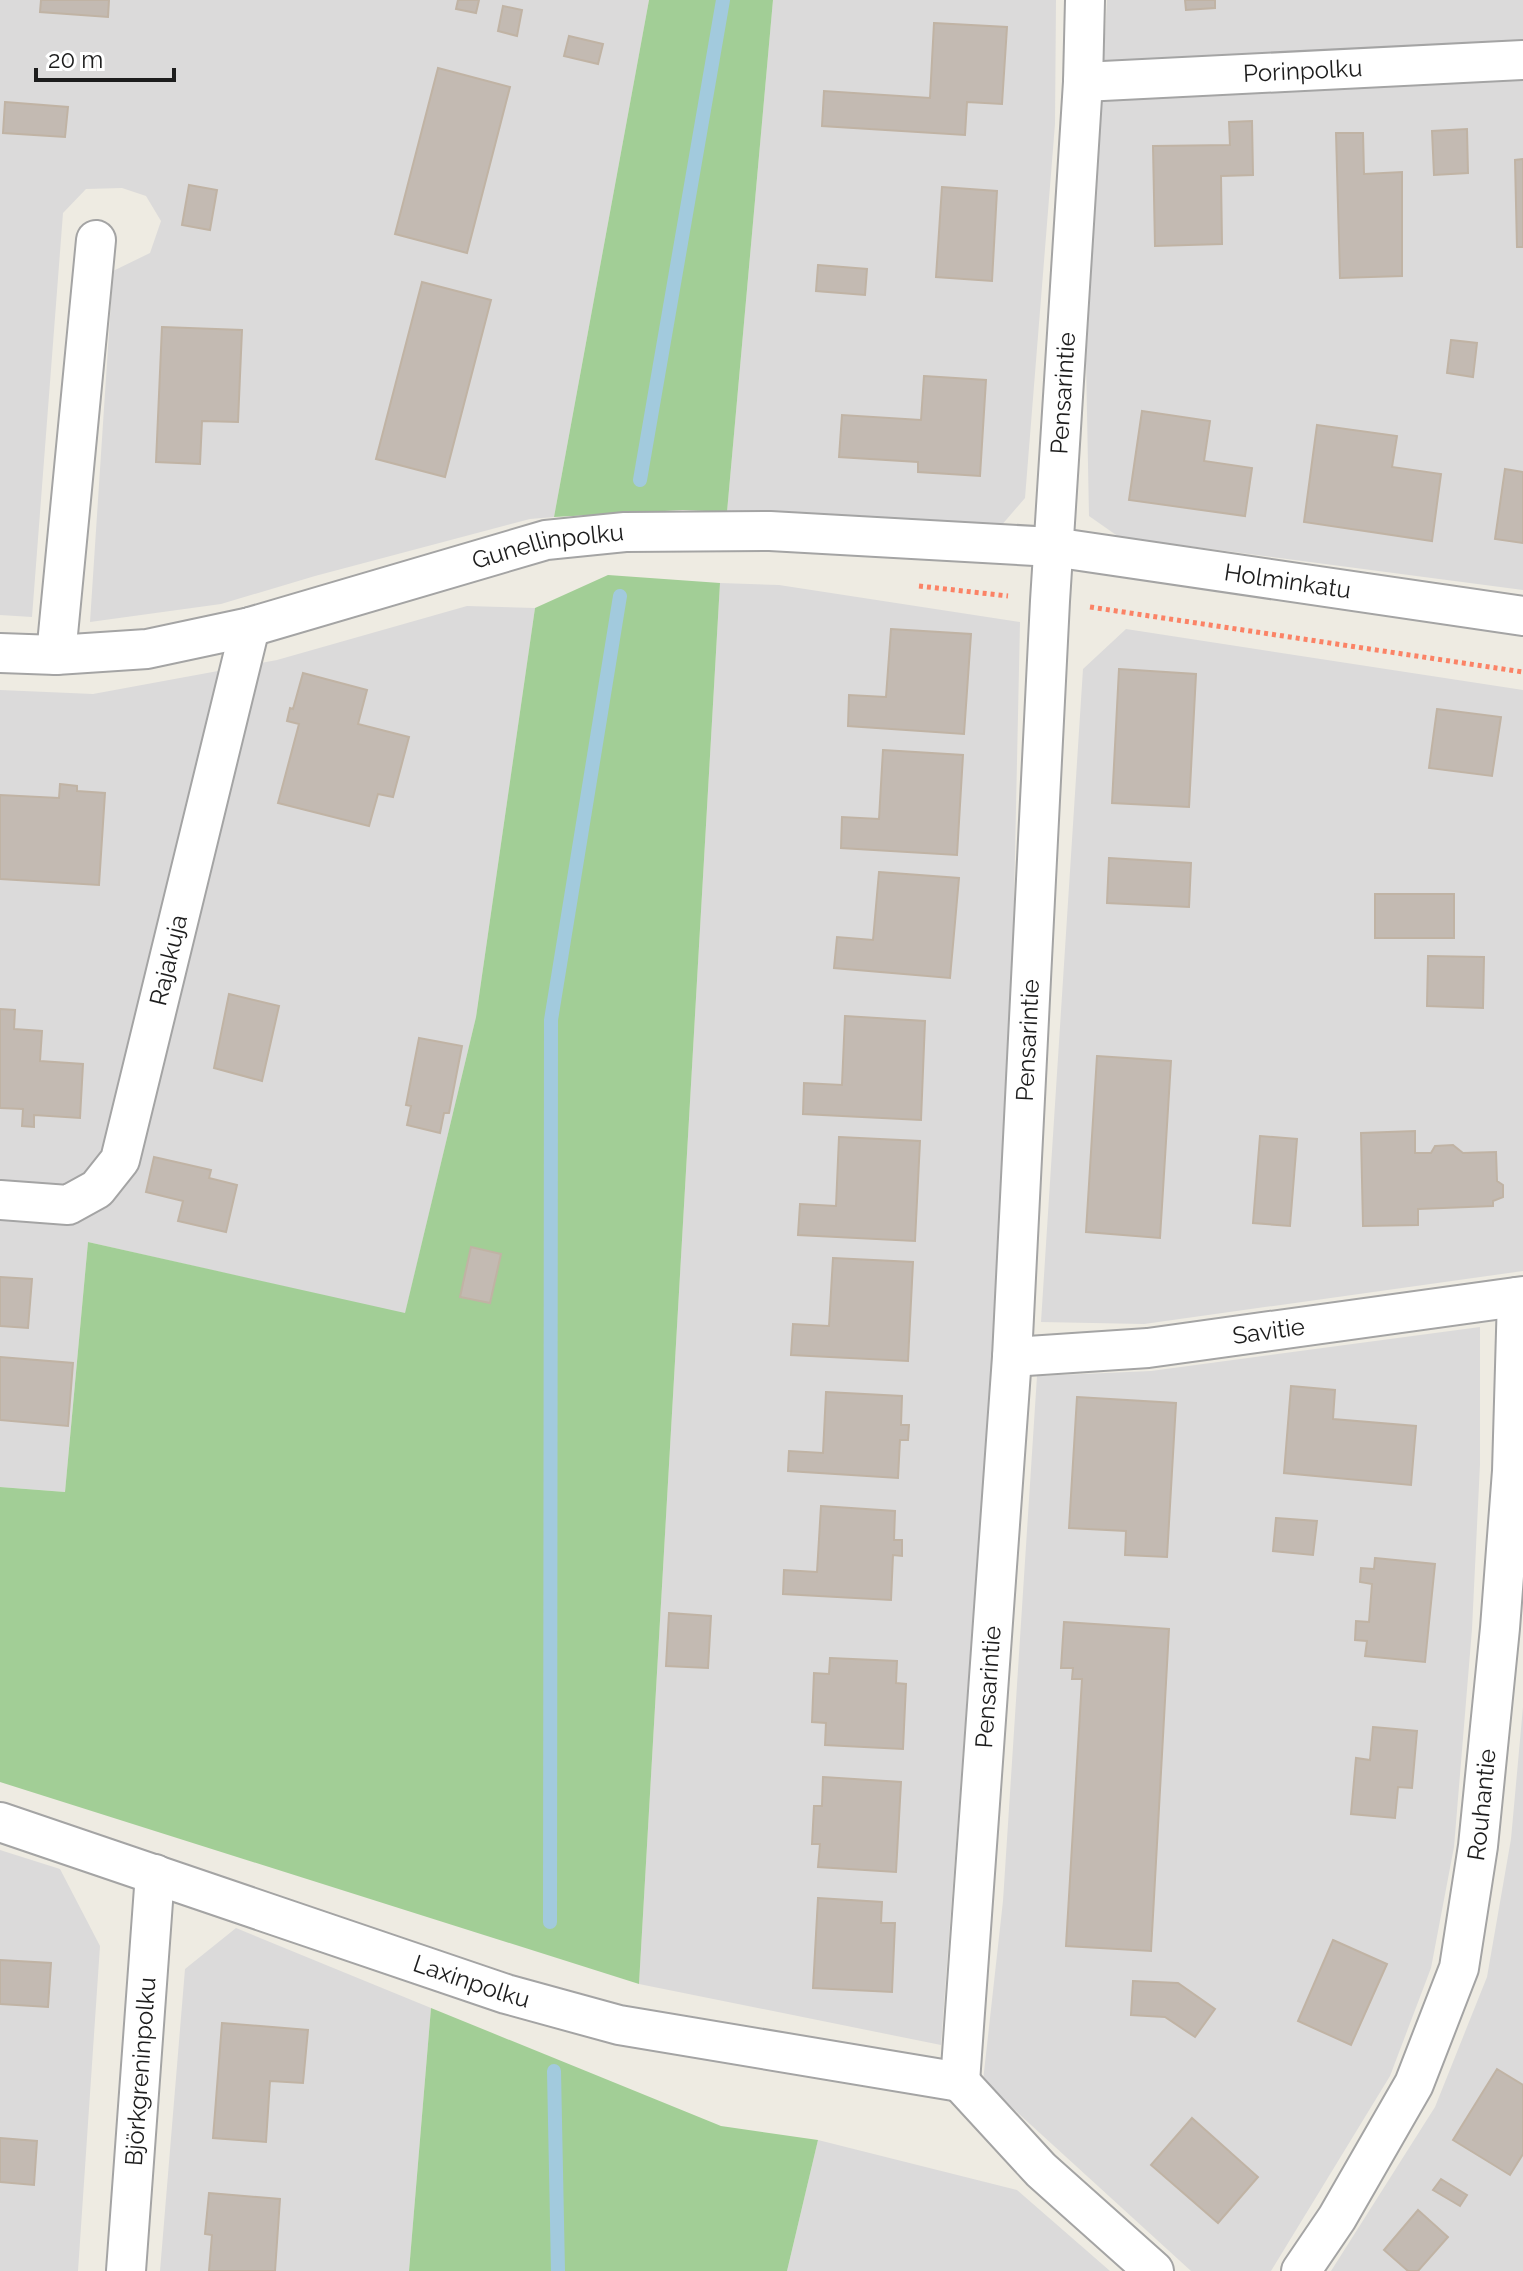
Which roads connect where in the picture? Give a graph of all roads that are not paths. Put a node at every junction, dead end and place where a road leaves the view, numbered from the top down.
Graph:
1 (1085, 0) edge
2 (1523, 60) edge
3 (1083, 82) junction
4 (96, 240) dead end
5 (1053, 547) junction
6 (1523, 616) edge
7 (250, 627) junction
8 (0, 653) edge
9 (56, 655) junction
10 (0, 1200) edge
11 (1520, 1296) edge
12 (1012, 1357) junction
13 (0, 1822) edge
14 (155, 1874) junction
15 (960, 2082) junction
16 (126, 2271) edge
17 (1154, 2271) edge
18 (1301, 2271) edge

1 - 3 street, Pensarintie
2 - 3 street, Porinpolku
3 - 5 street, Pensarintie
4 - 9 street
5 - 6 street, Holminkatu
5 - 7 street, Gunellinpolku
5 - 12 street, Pensarintie
7 - 9 street, Gunellinpolku
7 - 10 street, Rajakuja
8 - 9 street, Gunellinpolku
11 - 12 street, Savitie
11 - 18 street, Rouhantie
12 - 15 street, Pensarintie
13 - 14 street, Laxinpolku
14 - 15 street, Laxinpolku
14 - 16 street, Björkgreninpolku
15 - 17 street

